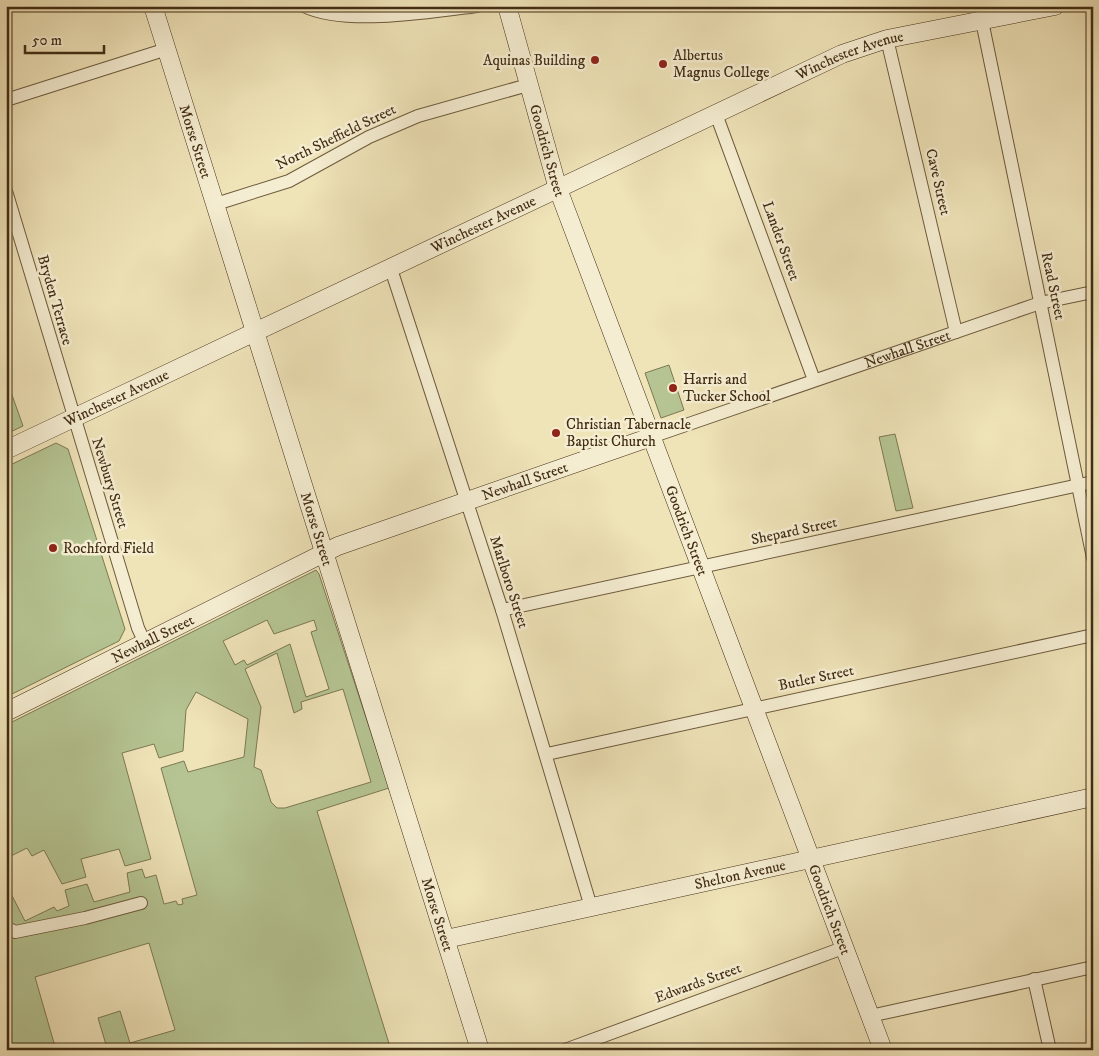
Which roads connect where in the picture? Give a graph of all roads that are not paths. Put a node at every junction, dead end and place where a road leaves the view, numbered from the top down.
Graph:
1 (153, 6) edge
2 (304, 6) edge
3 (477, 6) edge
4 (507, 6) edge
5 (1056, 6) edge
6 (982, 21) junction
7 (887, 39) junction
8 (168, 49) junction
9 (528, 85) junction
10 (6, 100) edge
11 (716, 114) junction
12 (558, 189) junction
13 (6, 191) edge
14 (216, 204) junction
15 (392, 268) junction
16 (1093, 292) edge
17 (1040, 303) junction
18 (956, 332) junction
19 (256, 333) junction
20 (814, 380) junction
21 (73, 418) junction
22 (652, 437) junction
23 (6, 450) edge
24 (1093, 482) edge
25 (1078, 486) junction
26 (466, 501) junction
27 (324, 553) junction
28 (1093, 558) edge
29 (702, 568) junction
30 (502, 610) junction
31 (1093, 635) edge
32 (145, 643) junction
33 (754, 708) junction
34 (6, 712) edge
35 (547, 754) junction
36 (1093, 797) edge
37 (812, 859) junction
38 (141, 903) dead end
39 (591, 906) junction
40 (6, 927) edge
41 (446, 938) junction
42 (843, 948) junction
43 (1093, 967) edge
44 (1034, 980) junction
45 (870, 1016) junction
46 (480, 1050) edge
47 (565, 1050) edge
48 (883, 1050) edge
49 (1050, 1050) edge

1 - 8 street, Morse Street
2 - 3 street
4 - 9 street, Goodrich Street
5 - 6 street, Winchester Avenue
6 - 7 street, Winchester Avenue
6 - 17 street, Read Street
7 - 11 street, Winchester Avenue
7 - 18 street, Cave Street
8 - 10 street
8 - 14 street, Morse Street
9 - 12 street, Goodrich Street
9 - 14 street, North Sheffield Street
11 - 12 street, Winchester Avenue
11 - 20 street, Lander Street
12 - 15 street, Winchester Avenue
12 - 22 street, Goodrich Street
13 - 21 street, Bryden Terrace
14 - 19 street, Morse Street
15 - 19 street, Winchester Avenue
15 - 26 street, Marlboro Street
16 - 17 street, Newhall Street
17 - 18 street, Newhall Street
17 - 25 street, Read Street
18 - 20 street, Newhall Street
19 - 21 street, Winchester Avenue
19 - 27 street, Morse Street
20 - 22 street, Newhall Street
21 - 23 street, Winchester Avenue
21 - 32 street, Newbury Street
22 - 26 street, Newhall Street
22 - 29 street, Goodrich Street
24 - 25 street, Shepard Street
25 - 28 street, Read Street
25 - 29 street, Shepard Street
26 - 27 street, Newhall Street
26 - 30 street, Marlboro Street
27 - 32 street, Newhall Street
27 - 41 street, Morse Street
29 - 30 street, Shepard Street
29 - 33 street, Goodrich Street
30 - 35 street, Marlboro Street
31 - 33 street, Butler Street
32 - 34 street, Newhall Street
33 - 35 street, Butler Street
33 - 37 street, Goodrich Street
35 - 39 street, Marlboro Street
36 - 37 street, Shelton Avenue
37 - 39 street, Shelton Avenue
37 - 42 street, Goodrich Street
38 - 40 street
39 - 41 street, Shelton Avenue
41 - 46 street, Morse Street
42 - 45 street, Goodrich Street
42 - 47 street, Edwards Street
43 - 44 street
44 - 45 street
44 - 49 street
45 - 48 street, Goodrich Street

